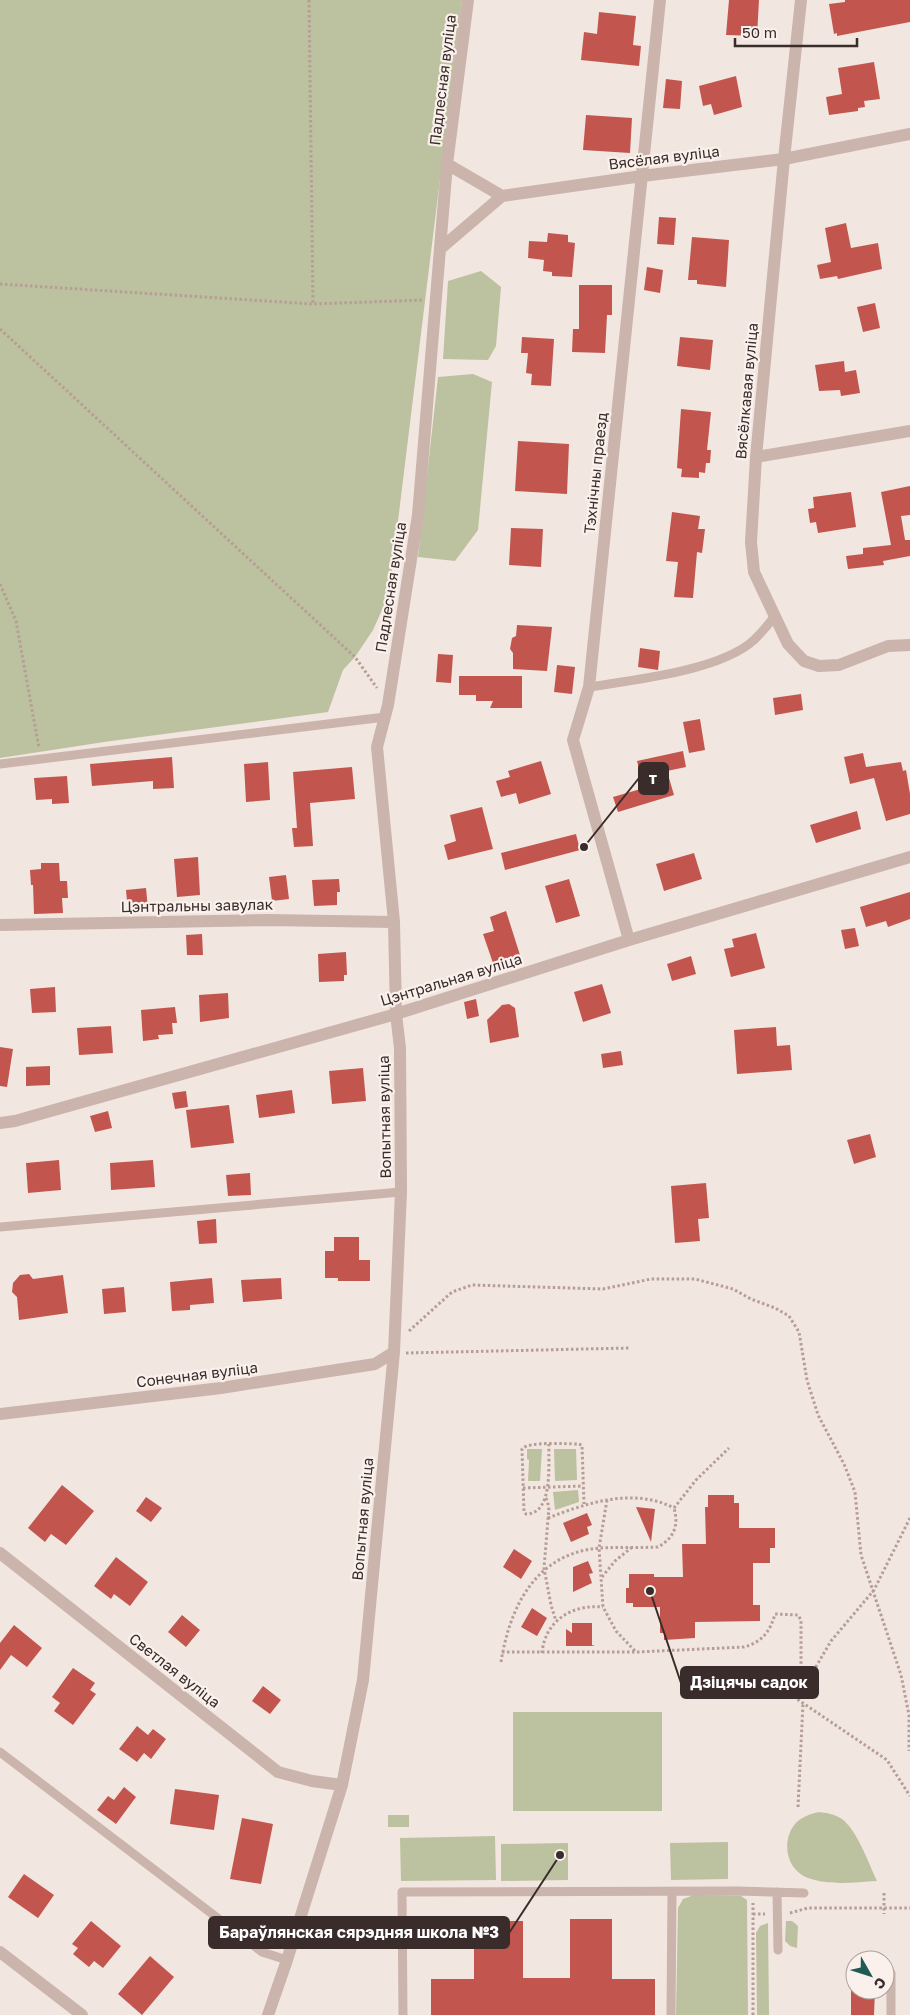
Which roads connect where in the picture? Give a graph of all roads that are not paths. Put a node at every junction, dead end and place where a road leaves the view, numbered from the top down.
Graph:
1 (468, 0) edge
2 (660, 0) edge
3 (801, 0) edge
4 (910, 134) edge
5 (784, 159) junction
6 (448, 164) junction
7 (642, 176) junction
8 (502, 196) junction
9 (440, 250) junction
10 (910, 432) edge
11 (756, 457) junction
12 (774, 617) junction
13 (910, 645) edge
14 (588, 687) junction
15 (386, 711) junction
16 (0, 764) edge
17 (910, 857) edge
18 (394, 922) junction
19 (0, 925) edge
20 (629, 940) junction
21 (396, 1014) junction
22 (0, 1123) edge
23 (401, 1192) junction
24 (0, 1227) edge
25 (394, 1352) junction
26 (0, 1414) edge
27 (0, 1554) edge
28 (0, 1752) edge
29 (342, 1785) junction
30 (672, 1891) junction
31 (777, 1892) junction
32 (804, 1893) dead end
33 (778, 1950) dead end
34 (0, 1952) edge
35 (287, 1960) junction
36 (891, 2000) edge
37 (82, 2015) edge
38 (268, 2015) edge
39 (403, 2015) edge
40 (671, 2015) edge
41 (891, 2015) edge

1 - 6 street, Падлесная вуліца
2 - 7 street, Тэхнічны праезд
3 - 5 street, Вясёлкавая вуліца
4 - 5 street, Вясёлая вуліца
5 - 7 street, Вясёлая вуліца
5 - 11 street, Вясёлкавая вуліца
6 - 8 street, Падлесная вуліца
6 - 9 street, Падлесная вуліца
7 - 8 street, Вясёлая вуліца
7 - 14 street, Тэхнічны праезд
8 - 9 street
9 - 15 street, Падлесная вуліца
10 - 11 street
11 - 12 street, Вясёлкавая вуліца
12 - 13 street, Вясёлкавая вуліца
12 - 14 lane
14 - 20 street, Тэхнічны праезд
15 - 16 lane
15 - 18 street, Падлесная вуліца
17 - 20 street, Цэнтральная вуліца
18 - 19 street, Цэнтральны завулак
18 - 21 street, Падлесная вуліца
20 - 21 street, Цэнтральная вуліца
21 - 22 street, Цэнтральная вуліца
21 - 23 street, Вопытная вуліца
23 - 24 lane
23 - 25 street, Вопытная вуліца
25 - 26 street, Сонечная вуліца
25 - 29 street, Вопытная вуліца
27 - 29 street, Светлая вуліца
28 - 35 lane
29 - 35 street, Вопытная вуліца
30 - 31 lane
30 - 39 lane
30 - 40 lane
31 - 32 lane
31 - 33 lane
34 - 37 street
35 - 38 street, Вопытная вуліца
36 - 41 lane

